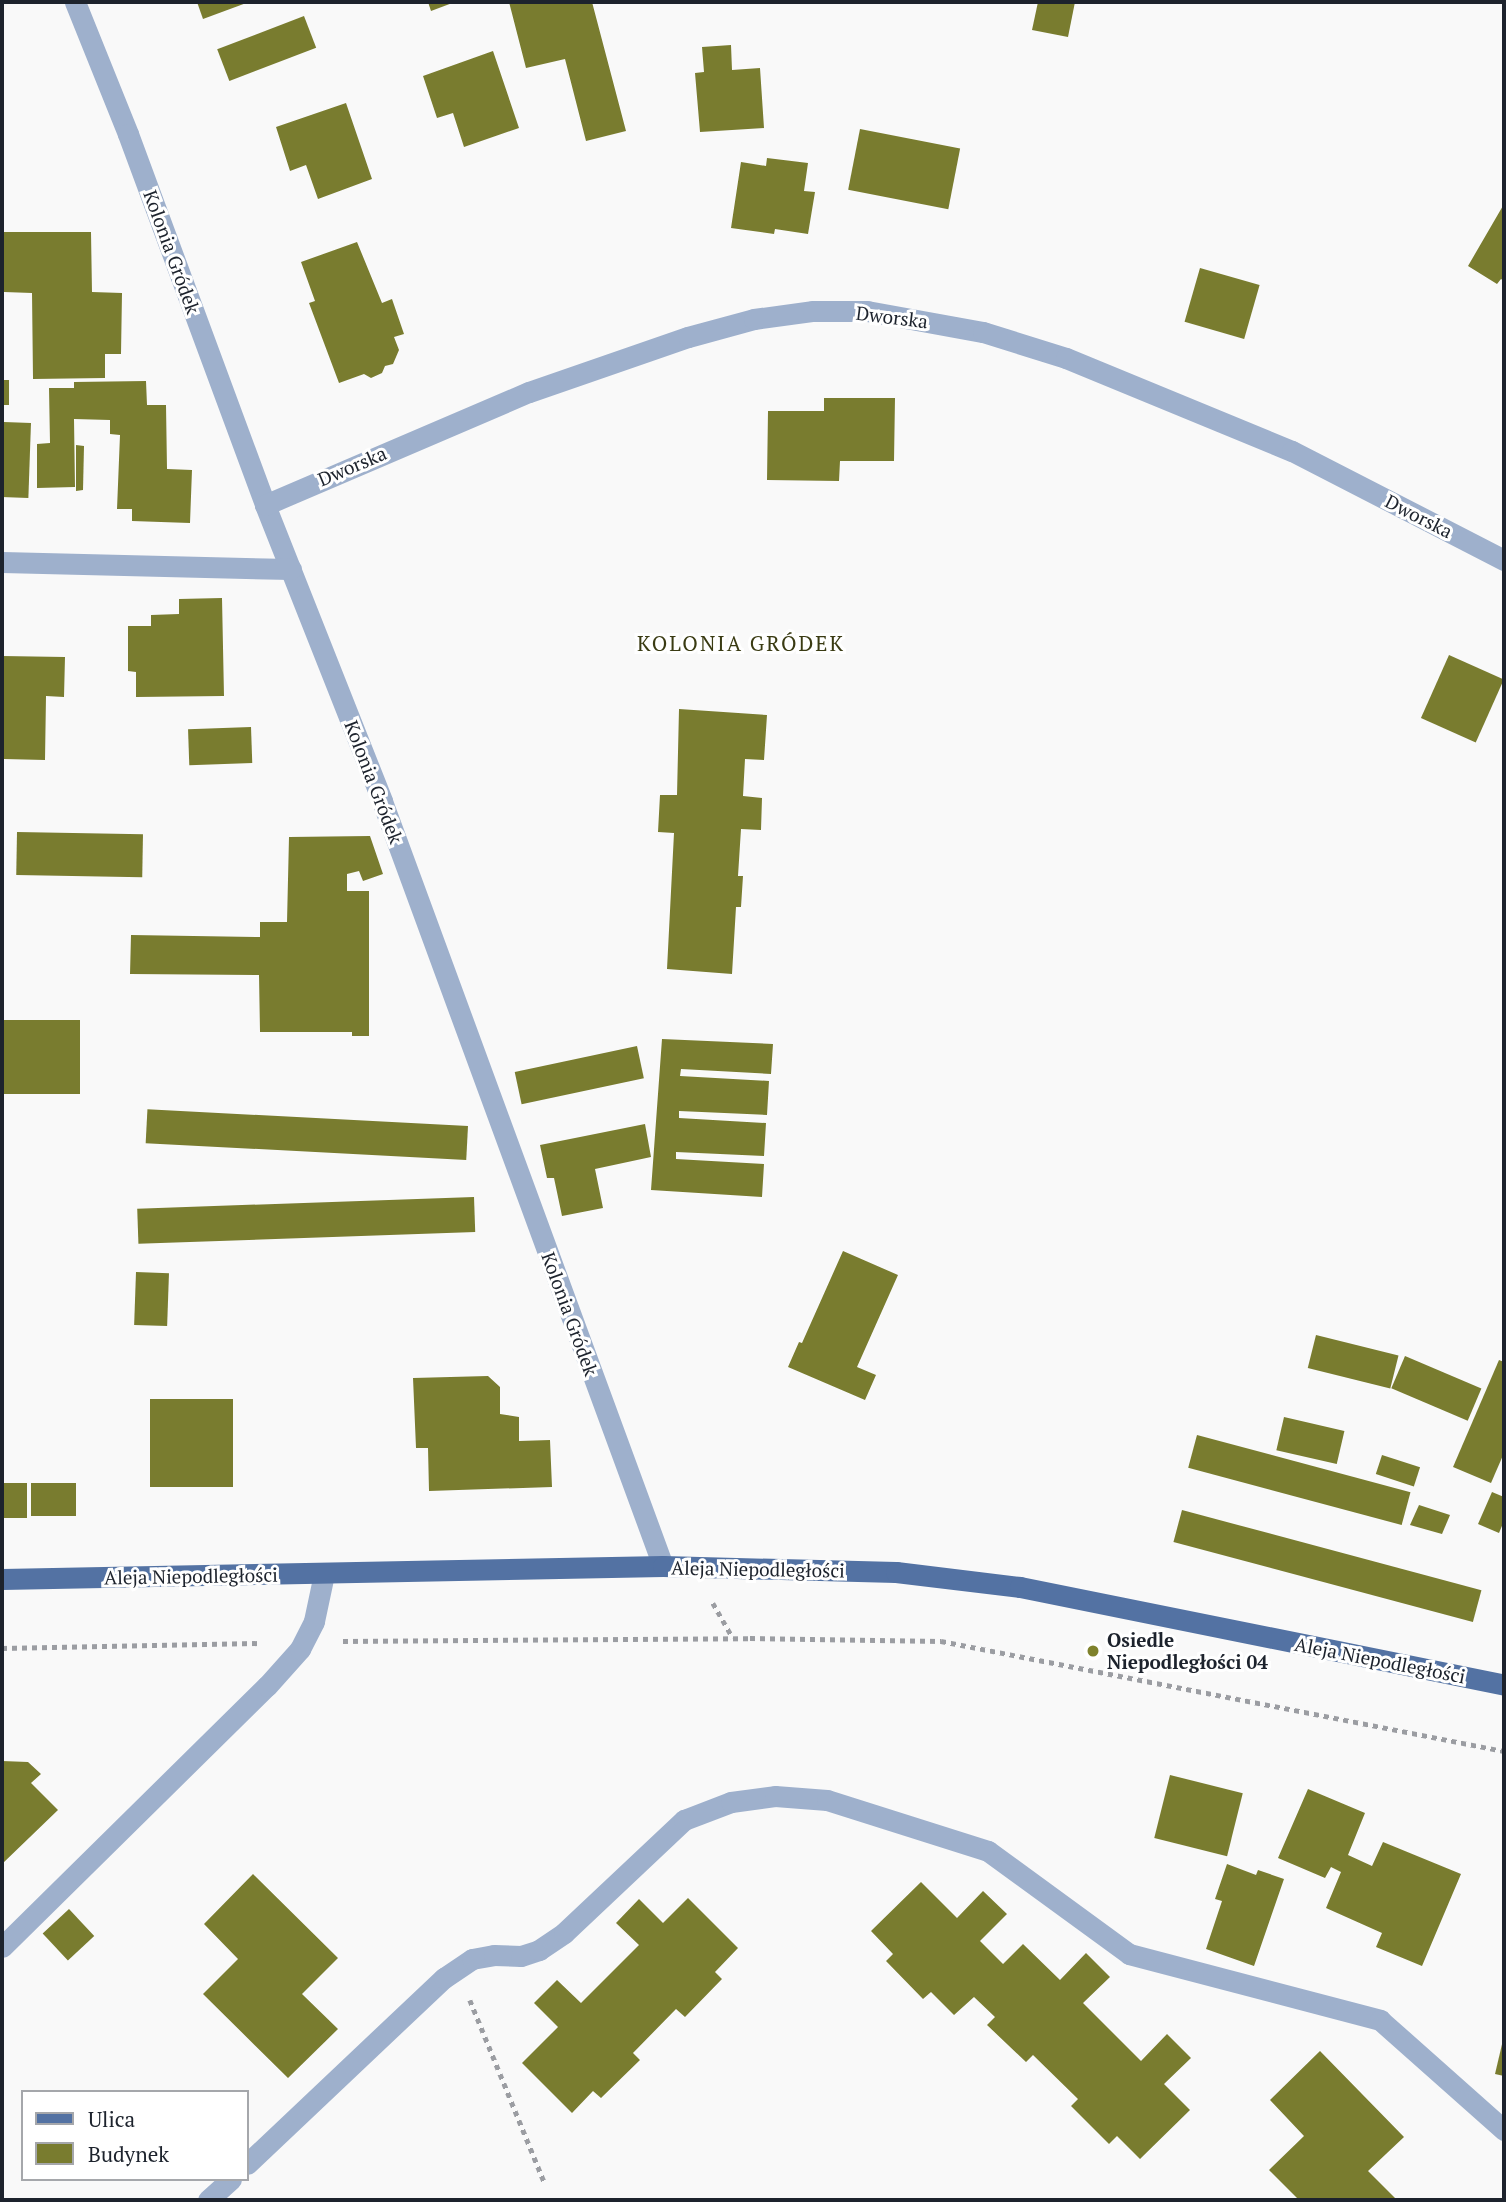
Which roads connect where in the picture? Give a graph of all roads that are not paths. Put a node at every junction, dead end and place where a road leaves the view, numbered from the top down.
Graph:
1 (75, 2) edge
2 (265, 505) junction
3 (1504, 560) edge
4 (2, 562) edge
5 (291, 569) junction
6 (663, 1566) junction
7 (324, 1574) junction
8 (2, 1579) edge
9 (1504, 1685) edge
10 (2, 1947) edge
11 (1504, 2130) edge
12 (248, 2163) edge
13 (228, 2181) edge
14 (208, 2200) edge

1 - 2 street, Kolonia Gródek
2 - 3 street, Dworska
2 - 5 street, Kolonia Gródek
4 - 5 street
5 - 6 street, Kolonia Gródek
6 - 7 main road, Aleja Niepodległości
6 - 9 main road, Aleja Niepodległości
7 - 8 main road, Aleja Niepodległości
7 - 10 street
11 - 12 street
13 - 14 street

